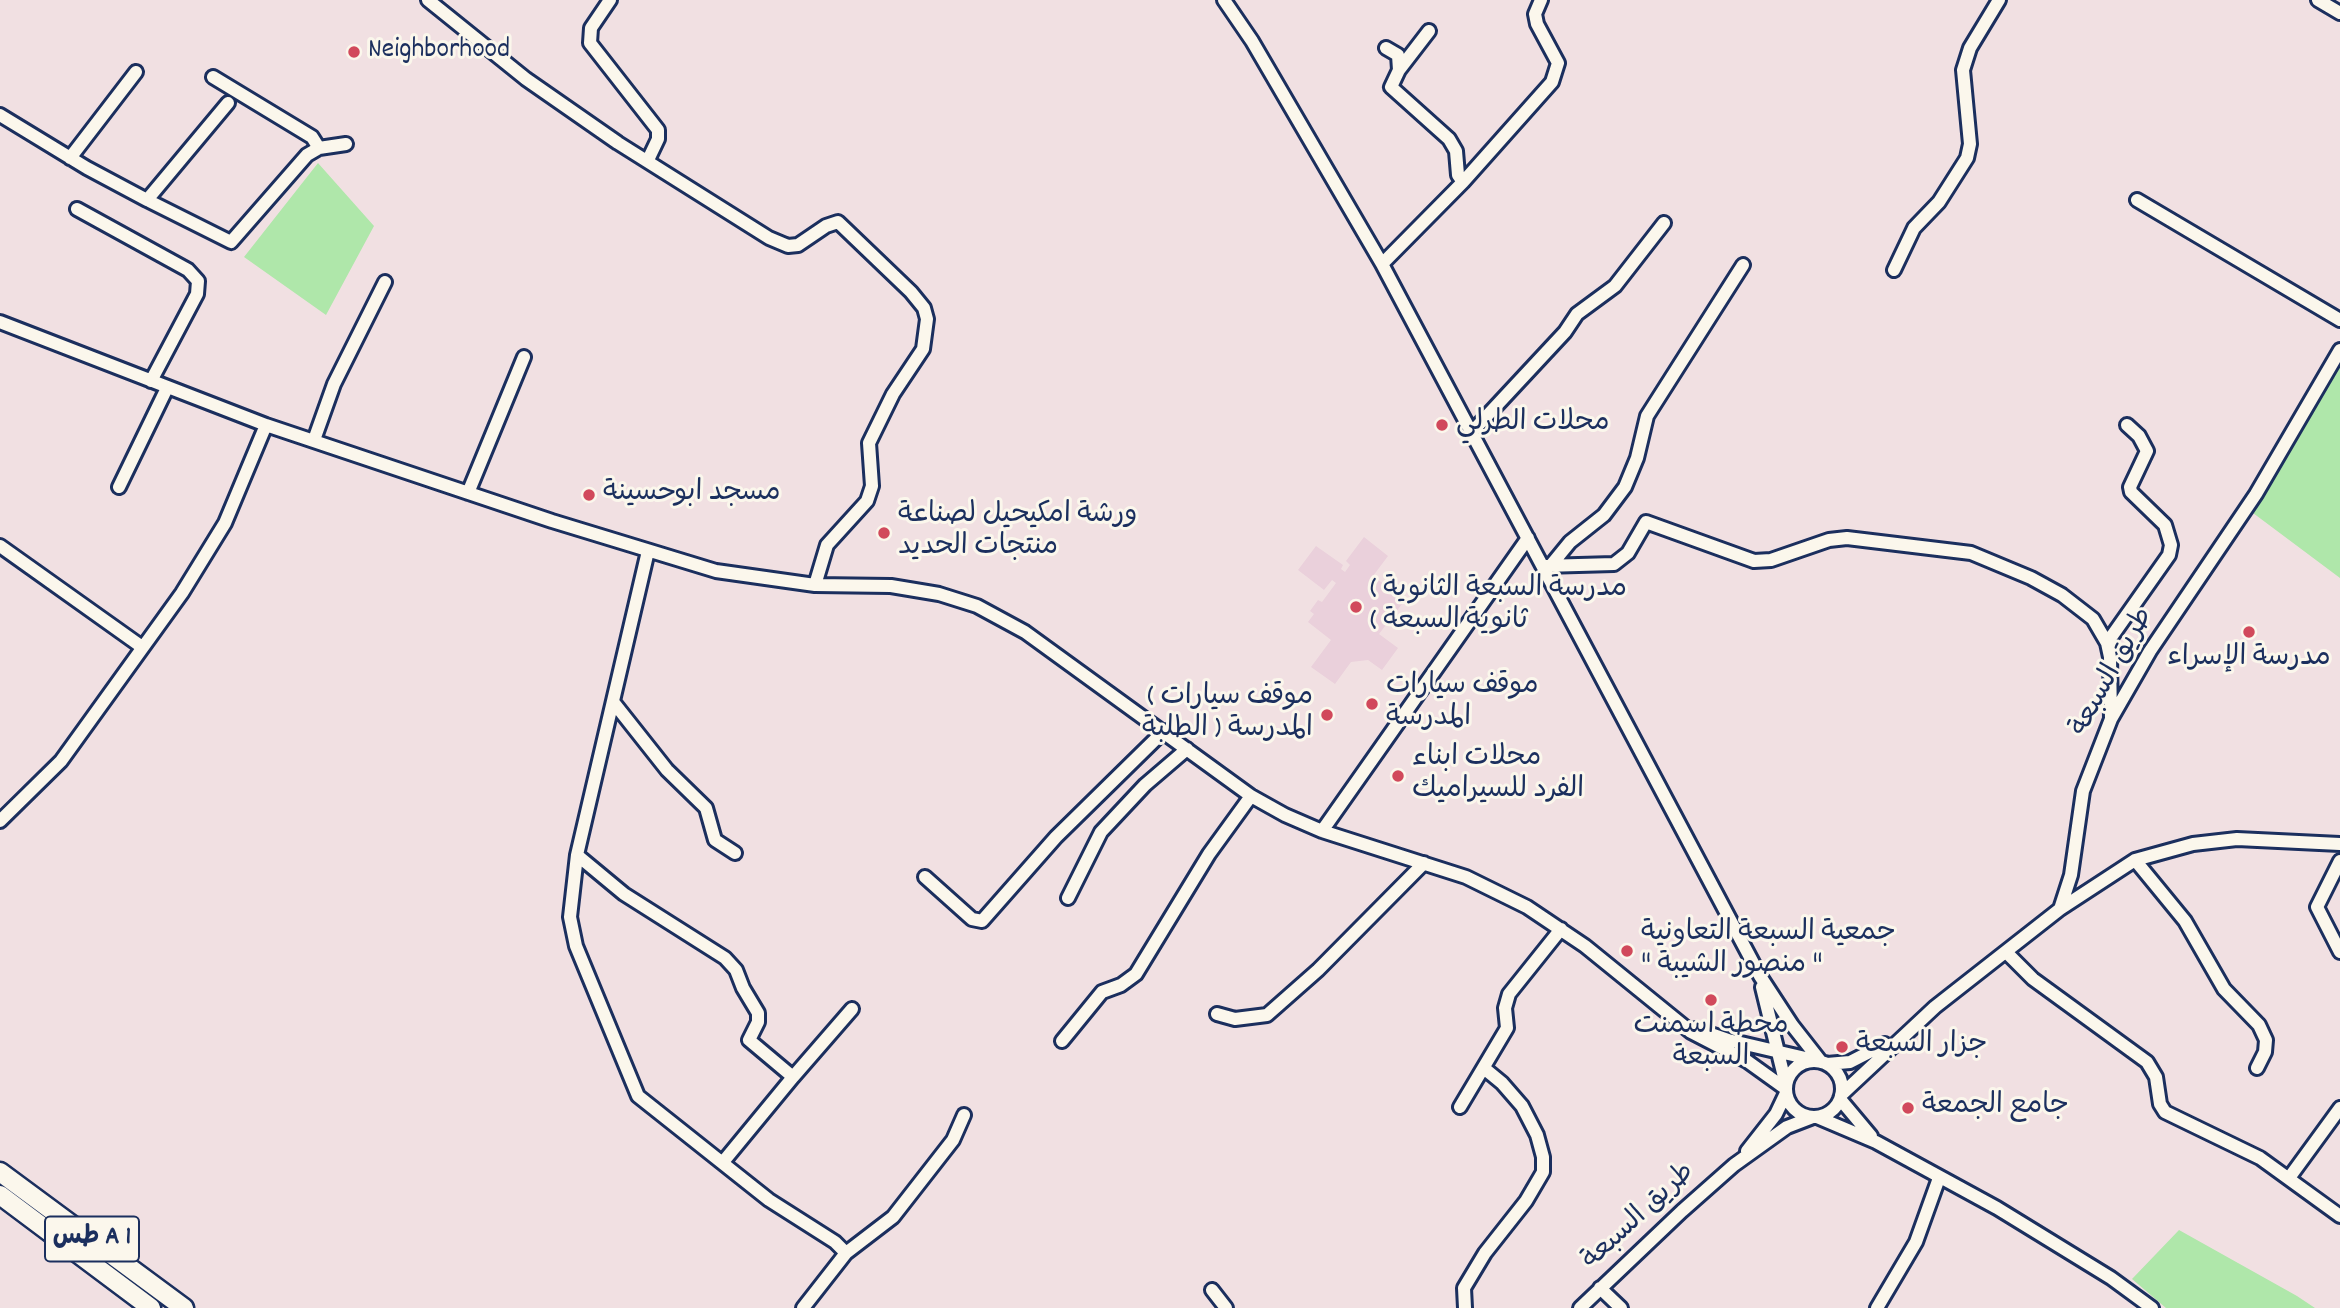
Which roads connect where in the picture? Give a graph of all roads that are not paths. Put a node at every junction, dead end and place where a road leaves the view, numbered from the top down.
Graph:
1 (428, 0) edge
2 (610, 0) edge
3 (1224, 0) edge
4 (1541, 0) edge
5 (1999, 0) edge
6 (2318, 0) edge
7 (2340, 13) edge
8 (1429, 31) dead end
9 (1386, 48) dead end
10 (1399, 70) junction
11 (136, 72) dead end
12 (213, 78) dead end
13 (228, 103) dead end
14 (0, 114) edge
15 (346, 144) dead end
16 (319, 148) junction
17 (70, 158) junction
18 (648, 160) junction
19 (1463, 182) junction
20 (147, 200) junction
21 (2137, 200) dead end
22 (77, 209) dead end
23 (1664, 223) dead end
24 (1382, 264) junction
25 (1743, 265) dead end
26 (1894, 270) dead end
27 (384, 282) dead end
28 (2340, 320) edge
29 (0, 322) edge
30 (2340, 350) edge
31 (524, 357) dead end
32 (151, 381) junction
33 (167, 388) junction
34 (266, 425) junction
35 (2127, 425) dead end
36 (1471, 433) junction
37 (314, 440) junction
38 (119, 487) dead end
39 (468, 493) junction
40 (1528, 537) junction
41 (0, 546) edge
42 (649, 551) junction
43 (1547, 565) junction
44 (816, 585) junction
45 (2107, 643) junction
46 (142, 647) junction
47 (614, 702) junction
48 (2110, 719) junction
49 (1164, 731) junction
50 (1187, 749) junction
51 (1251, 796) junction
52 (0, 820) edge
53 (1322, 831) junction
54 (2340, 844) edge
55 (736, 853) dead end
56 (577, 855) junction
57 (2135, 860) junction
58 (2340, 861) edge
59 (1424, 863) junction
60 (926, 877) dead end
61 (1068, 898) dead end
62 (2060, 909) junction
63 (1562, 929) junction
64 (2006, 952) junction
65 (2340, 952) edge
66 (1760, 976) junction
67 (852, 1009) dead end
68 (1217, 1014) dead end
69 (1678, 1023) junction
70 (1906, 1031) junction
71 (1062, 1041) dead end
72 (1778, 1051) junction
73 (1822, 1062) junction
74 (2257, 1068) dead end
75 (1485, 1069) junction
76 (793, 1077) junction
77 (1786, 1089) junction
78 (1841, 1097) junction
79 (1460, 1107) dead end
80 (2340, 1108) edge
81 (964, 1115) dead end
82 (1815, 1117) junction
83 (1877, 1142) junction
84 (723, 1162) junction
85 (1734, 1166) junction
86 (0, 1172) edge
87 (1940, 1178) junction
88 (2289, 1178) junction
89 (0, 1195) edge
90 (2340, 1216) edge
91 (846, 1253) junction
92 (1600, 1288) junction
93 (1212, 1290) dead end
94 (151, 1308) edge
95 (184, 1308) edge
96 (803, 1308) edge
97 (1226, 1308) edge
98 (1465, 1308) edge
99 (1580, 1308) edge
100 (1620, 1308) edge
101 (1877, 1308) edge
102 (2152, 1308) edge

1 - 18 street
2 - 18 street
3 - 24 street
4 - 19 street
5 - 26 street
6 - 7 street
8 - 10 street
9 - 10 street
10 - 19 street
11 - 17 street
12 - 16 street
13 - 20 street
14 - 17 street
15 - 16 street
16 - 20 street
17 - 20 street
18 - 44 street
19 - 24 street
21 - 28 street
22 - 32 street
23 - 36 street
24 - 36 street
25 - 43 street
27 - 37 street
29 - 32 street
30 - 48 street, طريق السبعة
31 - 39 street
32 - 33 street
33 - 34 street
33 - 38 street
34 - 37 street
34 - 46 street
35 - 45 street
36 - 40 street
37 - 39 street
39 - 42 street
40 - 43 street
40 - 53 street
41 - 46 street
42 - 44 street
42 - 47 street
43 - 45 street
43 - 66 street
44 - 49 street
45 - 48 street
46 - 52 street
47 - 55 street
47 - 56 street
48 - 62 street, طريق السبعة
49 - 50 street
49 - 60 street
50 - 51 street
50 - 61 street
51 - 53 street
51 - 71 street
53 - 59 street
54 - 57 street
56 - 76 street
56 - 84 street
57 - 62 street
57 - 74 street
58 - 65 street
59 - 63 street
59 - 68 street
62 - 64 street
63 - 69 street
63 - 75 street
64 - 70 street
64 - 88 street
66 - 72 street
66 - 73 street
67 - 76 street
69 - 72 street
69 - 77 street
70 - 73 street
70 - 78 street
72 - 73 street
72 - 77 street
73 - 77 street
73 - 78 street
75 - 79 street
75 - 98 street
76 - 84 street
77 - 82 street
77 - 85 street
78 - 82 street
78 - 83 street
80 - 88 street
81 - 91 street
82 - 83 street
82 - 85 street
83 - 87 street
84 - 91 street
85 - 92 street, طريق السبعة
86 - 95 highway, طس A 1
87 - 101 street
87 - 102 street
88 - 90 street
89 - 94 highway, طس A 1
91 - 96 street
92 - 99 street, طريق السبعة
92 - 100 street
93 - 97 street

